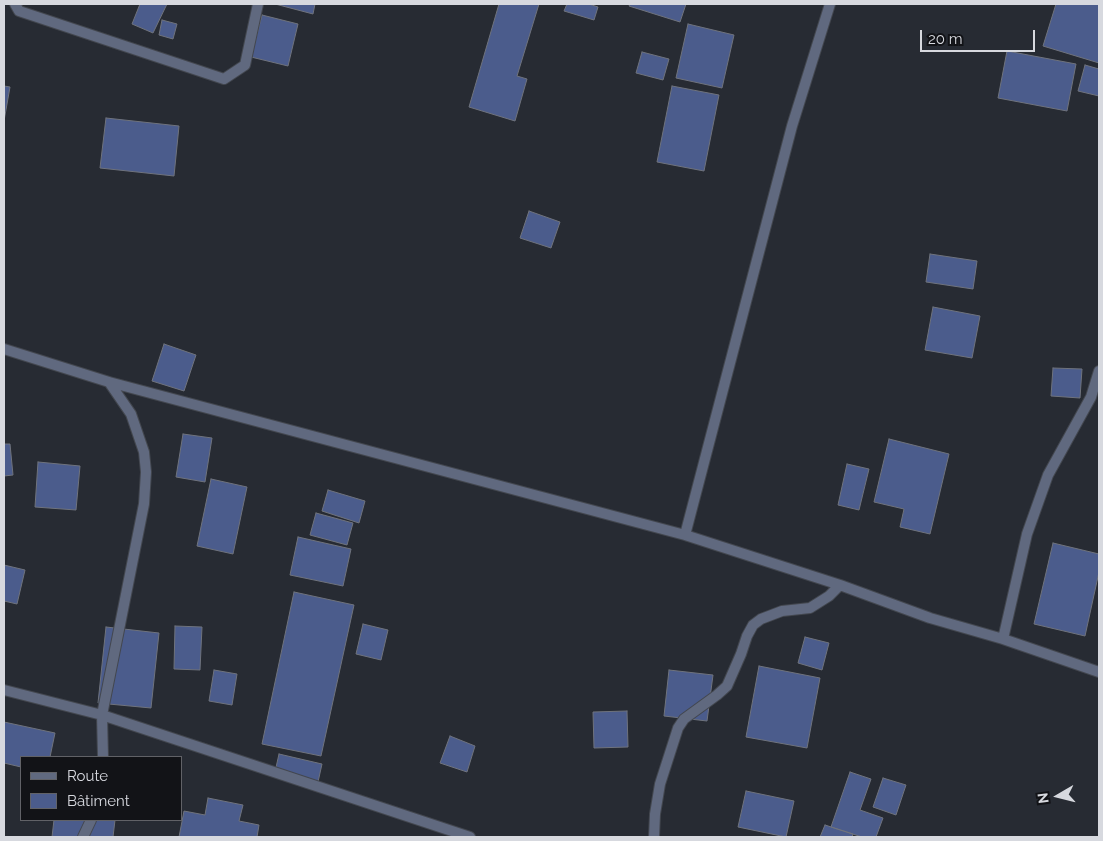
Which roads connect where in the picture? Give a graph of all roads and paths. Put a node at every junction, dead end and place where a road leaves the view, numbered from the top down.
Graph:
1 (15, 4) edge
2 (258, 4) edge
3 (830, 4) edge
4 (4, 349) edge
5 (1099, 371) edge
6 (109, 382) junction
7 (685, 535) junction
8 (840, 585) junction
9 (1003, 639) junction
10 (1099, 672) edge
11 (4, 690) edge
12 (102, 715) junction
13 (103, 756) edge
14 (91, 821) edge
15 (83, 837) edge
16 (470, 837) edge
17 (654, 837) edge

1 - 2 street
3 - 7 street
4 - 6 street
5 - 9 street
6 - 7 street
6 - 12 street
7 - 8 street
8 - 9 street
8 - 17 street
9 - 10 street
11 - 12 street
12 - 13 street
12 - 16 street
14 - 15 street

